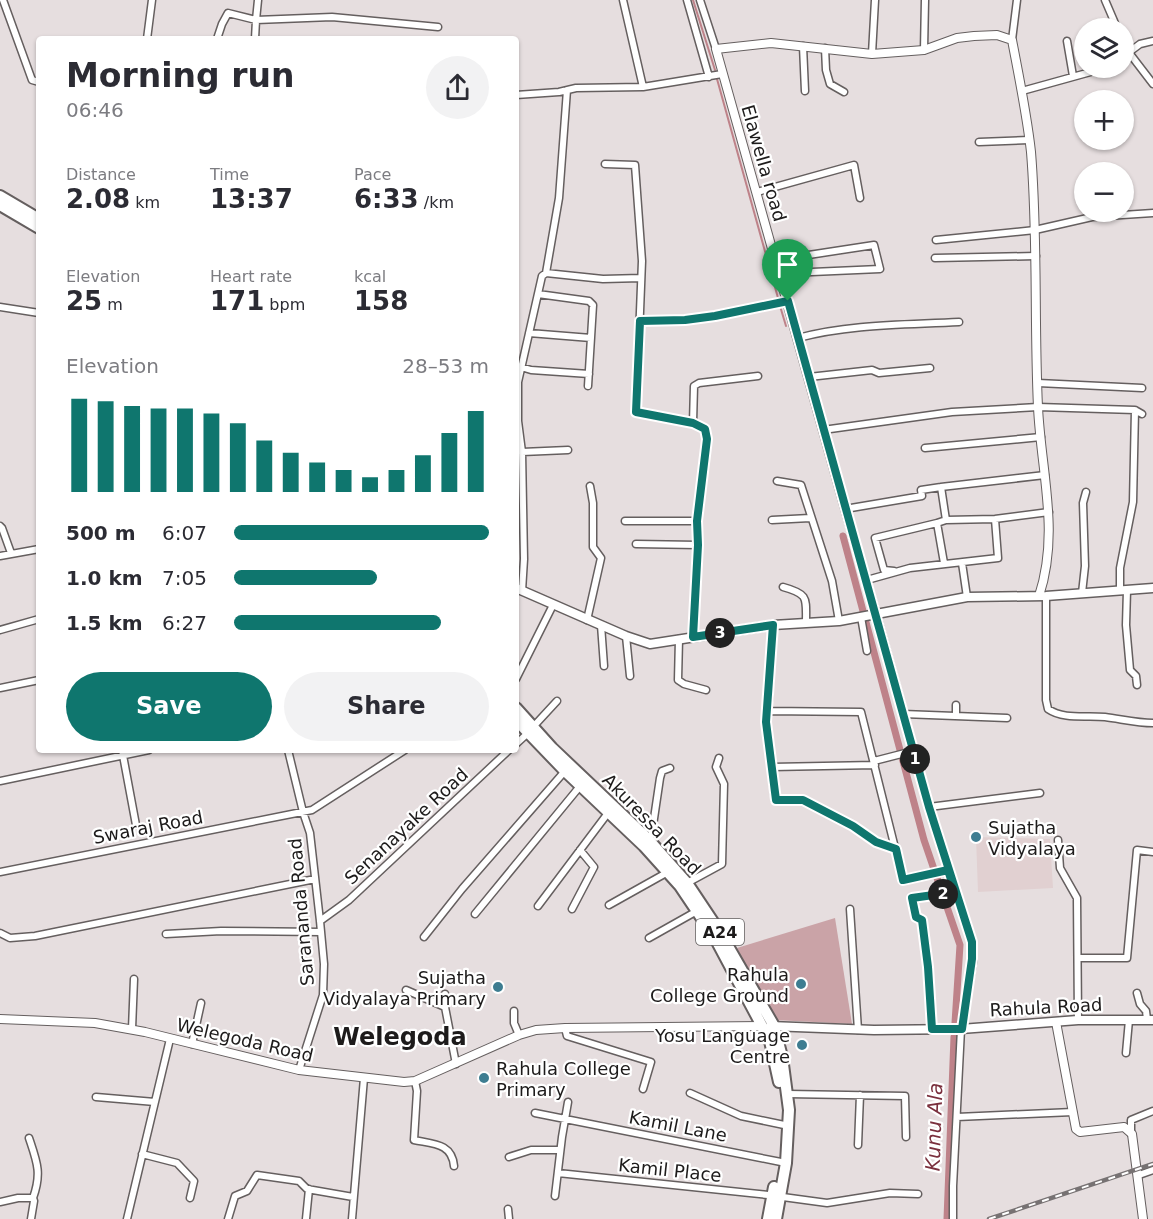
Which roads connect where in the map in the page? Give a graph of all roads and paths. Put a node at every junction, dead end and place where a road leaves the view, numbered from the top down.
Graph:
1 (3, 0) edge
2 (152, 0) edge
3 (258, 0) edge
4 (624, 0) edge
5 (687, 0) edge
6 (700, 0) edge
7 (875, 0) edge
8 (925, 0) edge
9 (1017, 0) edge
10 (1105, 0) edge
11 (1113, 18) edge
12 (256, 20) junction
13 (438, 27) dead end
14 (147, 36) edge
15 (218, 36) edge
16 (255, 36) edge
17 (1012, 40) junction
18 (1067, 41) dead end
19 (1153, 41) edge
20 (803, 46) junction
21 (825, 48) junction
22 (1134, 48) edge
23 (716, 49) junction
24 (924, 50) junction
25 (872, 54) junction
26 (1134, 59) edge
27 (722, 74) junction
28 (1073, 76) joint
29 (709, 77) junction
30 (36, 81) edge
31 (1153, 84) edge
32 (644, 87) junction
33 (567, 90) junction
34 (1022, 91) junction
35 (805, 92) dead end
36 (844, 92) dead end
37 (519, 95) edge
38 (1029, 140) junction
39 (979, 142) dead end
40 (605, 164) dead end
41 (757, 192) junction
42 (0, 196) edge
43 (860, 198) dead end
44 (0, 205) edge
45 (1153, 213) edge
46 (36, 217) edge
47 (36, 226) edge
48 (1035, 230) junction
49 (936, 240) dead end
50 (1036, 256) junction
51 (935, 258) dead end
52 (776, 260) junction
53 (546, 273) junction
54 (641, 279) junction
55 (782, 281) junction
56 (538, 294) junction
57 (788, 301) junction
58 (0, 307) edge
59 (36, 313) edge
60 (640, 321) junction
61 (959, 322) dead end
62 (529, 333) junction
63 (591, 338) junction
64 (798, 338) junction
65 (521, 367) junction
66 (930, 368) dead end
67 (589, 374) junction
68 (758, 376) dead end
69 (519, 377) edge
70 (809, 377) junction
71 (1038, 383) junction
72 (588, 386) dead end
73 (1142, 388) dead end
74 (1038, 407) junction
75 (693, 423) junction
76 (823, 430) junction
77 (519, 433) edge
78 (1041, 437) junction
79 (925, 448) dead end
80 (568, 450) dead end
81 (522, 452) junction
82 (1045, 475) junction
83 (777, 482) dead end
84 (590, 486) dead end
85 (941, 487) junction
86 (1086, 492) dead end
87 (845, 509) junction
88 (1049, 512) junction
89 (810, 518) junction
90 (995, 519) junction
91 (772, 520) dead end
92 (946, 520) junction
93 (624, 521) dead end
94 (697, 521) junction
95 (937, 523) junction
96 (0, 526) edge
97 (636, 544) dead end
98 (698, 545) junction
99 (36, 549) edge
100 (11, 553) junction
101 (0, 556) edge
102 (944, 563) junction
103 (962, 563) junction
104 (895, 572) junction
105 (867, 580) junction
106 (783, 587) dead end
107 (1153, 588) edge
108 (519, 590) edge
109 (1123, 590) junction
110 (1082, 592) junction
111 (1042, 596) junction
112 (967, 597) junction
113 (553, 605) junction
114 (876, 614) junction
115 (861, 617) junction
116 (36, 620) edge
117 (587, 620) junction
118 (839, 621) junction
119 (806, 623) junction
120 (601, 625) junction
121 (773, 625) junction
122 (0, 630) edge
123 (626, 636) junction
124 (693, 637) junction
125 (679, 639) junction
126 (867, 651) dead end
127 (604, 666) dead end
128 (519, 673) edge
129 (630, 676) dead end
130 (36, 681) edge
131 (1137, 685) dead end
132 (0, 688) edge
133 (706, 690) dead end
134 (558, 701) dead end
135 (956, 705) dead end
136 (768, 711) junction
137 (519, 712) edge
138 (903, 714) junction
139 (956, 716) junction
140 (1007, 718) dead end
141 (519, 722) edge
142 (1153, 723) edge
143 (531, 730) junction
144 (519, 741) edge
145 (913, 751) junction
146 (123, 753) edge
147 (289, 753) edge
148 (400, 753) edge
149 (506, 753) edge
150 (719, 758) dead end
151 (875, 763) junction
152 (772, 767) junction
153 (670, 768) dead end
154 (565, 771) junction
155 (0, 781) edge
156 (580, 785) junction
157 (593, 792) junction
158 (1040, 794) dead end
159 (929, 807) junction
160 (303, 812) junction
161 (608, 813) junction
162 (136, 825) dead end
163 (649, 840) junction
164 (1058, 840) dead end
165 (896, 849) junction
166 (580, 850) junction
167 (1153, 852) edge
168 (948, 870) junction
169 (0, 872) edge
170 (668, 872) junction
171 (315, 879) junction
172 (687, 883) junction
173 (955, 892) junction
174 (609, 905) dead end
175 (538, 906) dead end
176 (572, 909) dead end
177 (850, 909) dead end
178 (697, 911) junction
179 (476, 914) dead end
180 (320, 921) junction
181 (321, 932) junction
182 (0, 933) edge
183 (166, 934) dead end
184 (424, 937) dead end
185 (649, 938) dead end
186 (1078, 958) junction
187 (134, 979) dead end
188 (406, 990) dead end
189 (1137, 993) dead end
190 (445, 994) dead end
191 (201, 1002) dead end
192 (444, 1007) junction
193 (514, 1011) dead end
194 (1150, 1019) edge
195 (0, 1020) edge
196 (1078, 1020) junction
197 (1129, 1020) junction
198 (1056, 1022) junction
199 (762, 1026) junction
200 (774, 1026) junction
201 (565, 1028) junction
202 (132, 1029) junction
203 (932, 1029) junction
204 (962, 1029) junction
205 (858, 1030) junction
206 (519, 1035) junction
207 (170, 1039) junction
208 (192, 1044) junction
209 (1126, 1053) dead end
210 (456, 1064) junction
211 (299, 1070) junction
212 (363, 1078) junction
213 (415, 1081) junction
214 (643, 1089) dead end
215 (690, 1093) dead end
216 (788, 1094) junction
217 (860, 1095) junction
218 (96, 1097) dead end
219 (155, 1102) junction
220 (568, 1102) dead end
221 (1153, 1111) edge
222 (1073, 1112) junction
223 (535, 1113) dead end
224 (957, 1117) junction
225 (565, 1118) junction
226 (785, 1126) junction
227 (1132, 1134) junction
228 (906, 1137) dead end
229 (29, 1138) dead end
230 (858, 1145) dead end
231 (560, 1150) junction
232 (142, 1154) junction
233 (509, 1157) dead end
234 (782, 1162) junction
235 (454, 1166) dead end
236 (1153, 1170) edge
237 (558, 1173) junction
238 (1138, 1175) junction
239 (309, 1189) junction
240 (918, 1194) dead end
241 (555, 1196) dead end
242 (776, 1196) junction
243 (190, 1197) dead end
244 (353, 1197) junction
245 (33, 1198) junction
246 (0, 1202) edge
247 (508, 1209) dead end
248 (31, 1219) edge
249 (127, 1219) edge
250 (228, 1219) edge
251 (306, 1219) edge
252 (352, 1219) edge
253 (509, 1219) edge
254 (768, 1219) edge
255 (776, 1219) edge
256 (953, 1219) edge
257 (1143, 1219) edge

1 - 30 street
2 - 14 street
3 - 12 street
4 - 32 street
5 - 29 street
6 - 23 street, Elawella road
7 - 25 street
8 - 24 street
9 - 17 street
10 - 11 street
12 - 13 street
12 - 15 street
12 - 16 street
17 - 24 street
17 - 34 street
18 - 28 street
19 - 22 street
20 - 21 street
20 - 23 street
20 - 35 street
21 - 25 street
21 - 36 street
23 - 27 street, Elawella road
24 - 25 street
26 - 31 street
27 - 29 street
27 - 41 street, Elawella road
28 - 34 street
29 - 32 street
32 - 33 street
33 - 37 street
33 - 53 street
34 - 38 street
38 - 39 street
38 - 48 street
40 - 54 street
41 - 43 street
41 - 52 street, Elawella road
42 - 46 highway
44 - 47 highway
45 - 48 street
48 - 49 street
48 - 50 street
50 - 51 street
50 - 71 street
52 - 55 street, Elawella road
52 - 55 street
53 - 54 street
53 - 56 street
54 - 60 street
55 - 57 street, Elawella road
56 - 62 street
56 - 63 street
57 - 60 street
57 - 64 street, Elawella road
58 - 59 street
60 - 75 street
61 - 64 street
62 - 63 street
62 - 65 street
63 - 67 street
64 - 70 street, Elawella road
65 - 67 street
65 - 69 street
66 - 70 street
67 - 72 street
68 - 75 street
70 - 76 street, Elawella road
71 - 73 street
71 - 74 street
74 - 76 street
74 - 78 street
74 - 109 street
75 - 94 street
76 - 87 street, Elawella road
77 - 81 street
78 - 79 street
78 - 82 street
80 - 81 street
81 - 108 street
82 - 85 street
82 - 88 street
83 - 89 street
84 - 117 street
85 - 87 street
85 - 92 street
86 - 110 street
87 - 105 street, Elawella road
88 - 90 street
88 - 111 street
89 - 91 street
89 - 118 street
90 - 92 street
90 - 103 street
92 - 95 street
93 - 94 street
94 - 98 street
95 - 102 street
95 - 104 street
96 - 100 street
97 - 98 street
98 - 124 street
99 - 100 street
100 - 101 street
102 - 103 street
102 - 104 street
103 - 112 street
104 - 105 street
105 - 114 street, Elawella road
106 - 119 street
107 - 109 main road
108 - 113 main road
109 - 110 main road
109 - 131 street
110 - 111 main road
111 - 112 main road
111 - 142 street
112 - 114 main road
113 - 117 main road
113 - 128 street
114 - 115 main road
114 - 138 street, Elawella road
115 - 118 main road
115 - 126 street
116 - 122 street
117 - 120 main road
118 - 119 main road
119 - 121 main road
120 - 123 main road
120 - 127 street
121 - 124 main road
121 - 136 street
123 - 125 main road
123 - 129 street
124 - 125 main road
125 - 133 street
130 - 132 street
134 - 143 street
135 - 139 street
136 - 151 street
136 - 152 street
137 - 143 highway, Akuressa Road / A24
138 - 139 street
138 - 145 street, Elawella road
139 - 140 street
141 - 143 highway, Akuressa Road / A24
143 - 144 street
143 - 154 highway, Akuressa Road / A24
143 - 157 highway, Akuressa Road / A24
145 - 151 street
145 - 159 street, Elawella road
146 - 155 street
146 - 162 street
147 - 160 street, Sarananda Road
148 - 160 street, Swaraj Road
149 - 180 street, Senanayake Road
150 - 172 street
151 - 152 street
151 - 165 street
152 - 165 street
153 - 163 street
154 - 156 highway, Akuressa Road / A24
154 - 184 street
156 - 157 highway, Akuressa Road / A24
156 - 179 street
157 - 161 highway, Akuressa Road / A24
157 - 163 highway, Akuressa Road / A24
158 - 159 street
159 - 168 street, Elawella road
160 - 169 street, Swaraj Road
160 - 171 street, Sarananda Road
161 - 166 street
161 - 170 highway, Akuressa Road / A24
163 - 172 highway, Akuressa Road / A24
164 - 186 street
165 - 168 street
166 - 175 street
166 - 176 street
167 - 186 street
168 - 173 street, Elawella road
170 - 174 street
170 - 178 highway, Akuressa Road / A24
171 - 180 street, Sarananda Road
171 - 182 street
172 - 200 highway, Akuressa Road / A24
173 - 203 street
173 - 204 street, Elawella road
177 - 205 street
178 - 185 street
178 - 199 highway, Akuressa Road / A24
180 - 181 street, Sarananda Road
181 - 183 street
181 - 211 street, Sarananda Road
186 - 196 street
187 - 202 street
188 - 192 street
189 - 194 street
190 - 192 street
191 - 208 street
192 - 210 street
193 - 206 street
194 - 197 main road, Rahula Road
195 - 202 street, Welegoda Road
196 - 197 main road, Rahula Road
196 - 198 main road, Rahula Road
197 - 209 street
198 - 204 main road, Rahula Road
198 - 222 street
199 - 200 main road, Rahula Road
199 - 201 street, Welegoda Road
199 - 226 highway, Akuressa Road / A24
200 - 205 main road, Rahula Road
200 - 216 highway, Akuressa Road / A24
201 - 206 street, Welegoda Road
201 - 214 street
202 - 207 street, Welegoda Road
203 - 204 main road, Rahula Road
203 - 205 main road, Rahula Road
204 - 224 street
206 - 210 street, Welegoda Road
207 - 208 street, Welegoda Road
207 - 219 street
208 - 211 street, Welegoda Road
210 - 213 street, Welegoda Road
211 - 212 street, Welegoda Road
212 - 213 street, Welegoda Road
212 - 244 street
213 - 235 street
215 - 226 street
216 - 217 street
216 - 226 highway, Akuressa Road / A24
217 - 228 street
217 - 230 street
218 - 219 street
219 - 232 street
220 - 225 street
221 - 227 street
222 - 224 street
222 - 227 street
223 - 225 street, Kamil Lane
224 - 256 street
225 - 231 street
225 - 234 street, Kamil Lane
226 - 234 highway, Akuressa Road / A24
227 - 238 street
229 - 245 street
231 - 233 street
231 - 237 street
232 - 243 street
232 - 249 street
234 - 242 highway, Akuressa Road / A24
236 - 238 street
237 - 241 street
237 - 242 street, Kamil Place
238 - 257 street
239 - 244 street
239 - 250 street
239 - 251 street
240 - 242 street, Kamil Place
242 - 254 highway, Akuressa Road / A24
242 - 255 highway, Akuressa Road / A24
244 - 252 street
245 - 246 street
245 - 248 street
247 - 253 street

